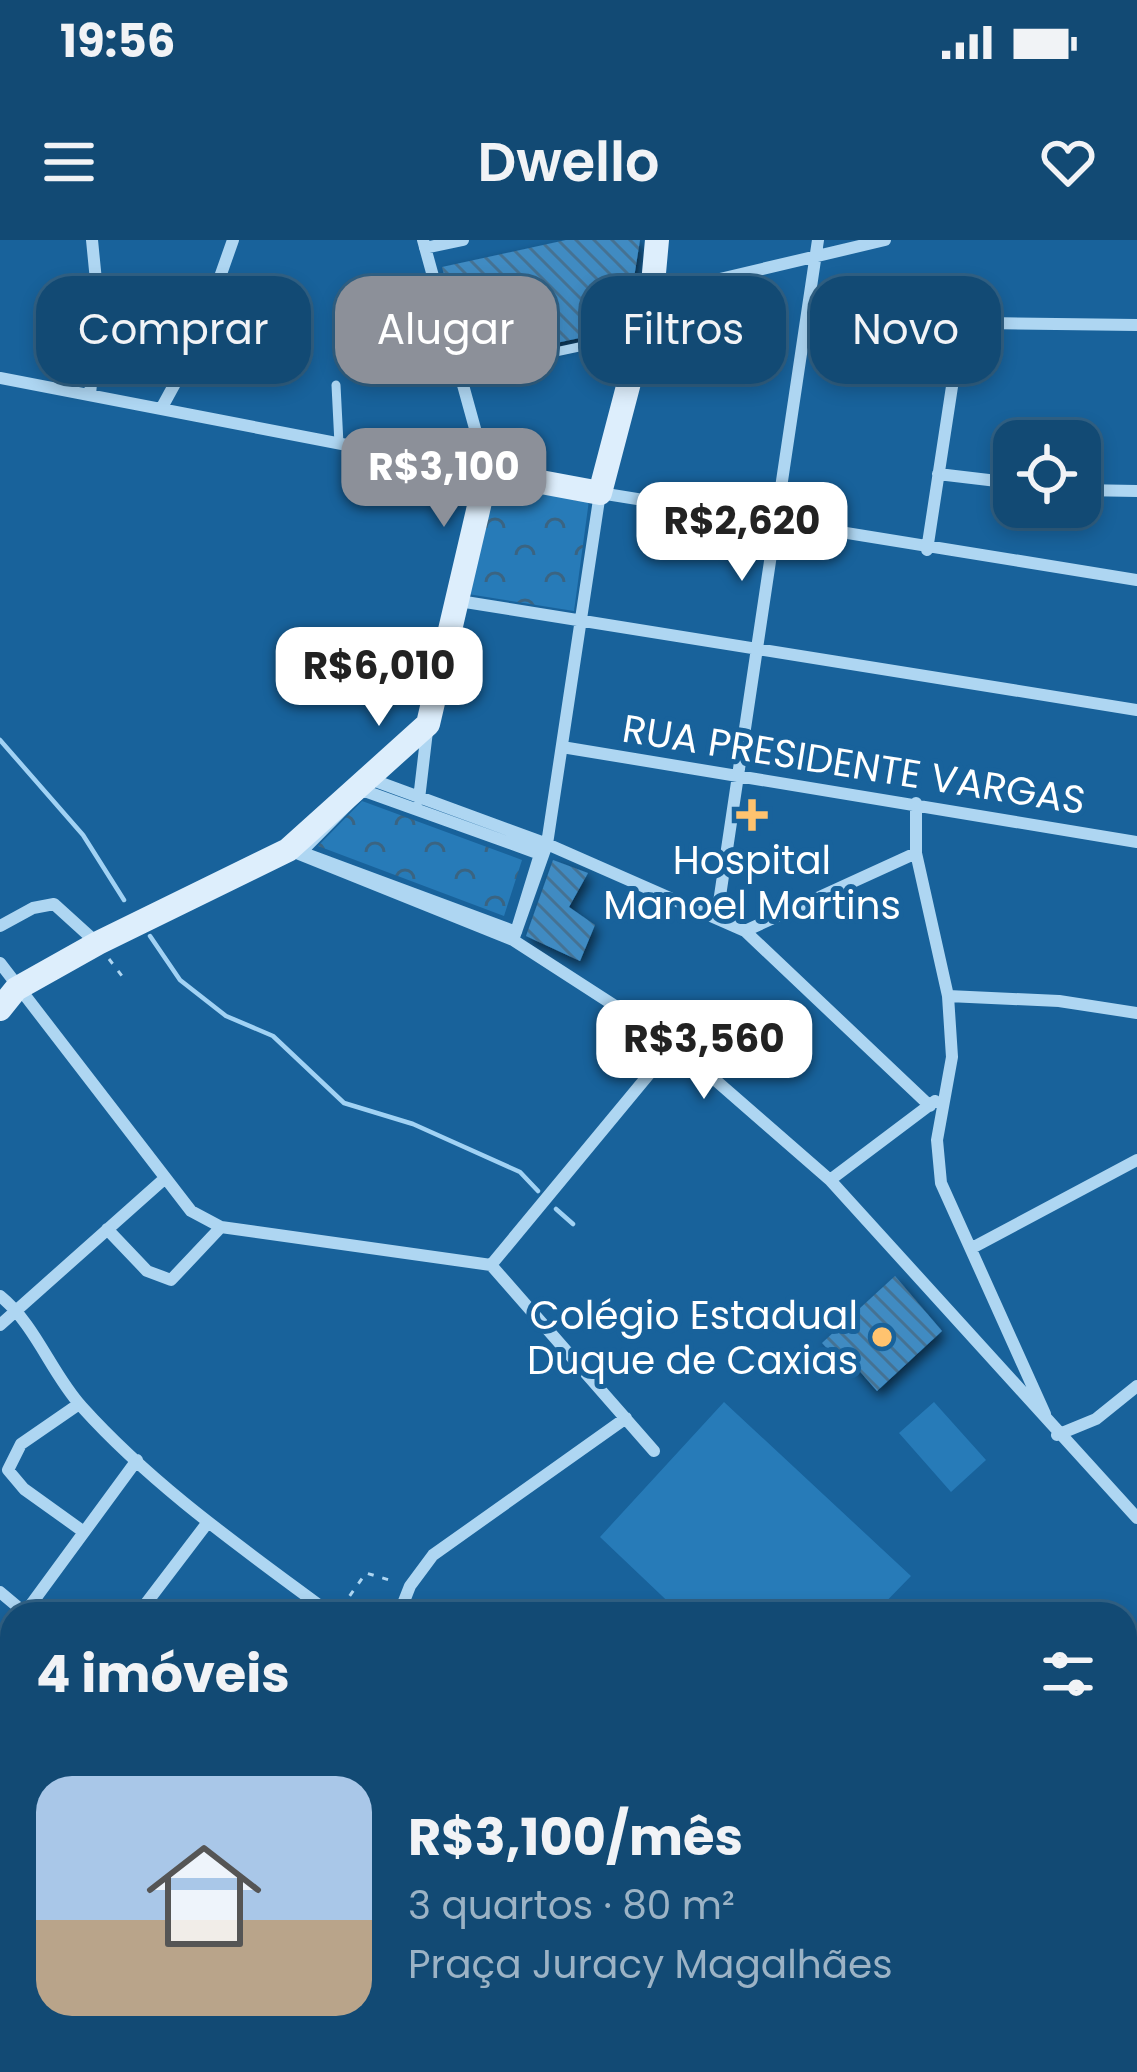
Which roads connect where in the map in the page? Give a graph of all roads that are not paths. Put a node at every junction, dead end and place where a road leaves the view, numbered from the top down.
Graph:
1 (92, 240) edge
2 (233, 240) edge
3 (463, 240) edge
4 (657, 240) edge
5 (818, 240) edge
6 (885, 240) edge
7 (424, 244) edge
8 (814, 260) junction
9 (434, 276) edge
10 (654, 276) edge
11 (742, 276) edge
12 (1137, 325) edge
13 (0, 379) edge
14 (465, 384) edge
15 (627, 384) edge
16 (336, 385) dead end
17 (90, 395) junction
18 (161, 409) junction
19 (339, 444) junction
20 (487, 472) junction
21 (938, 474) junction
22 (993, 481) edge
23 (1101, 490) edge
24 (1137, 491) edge
25 (600, 493) junction
26 (776, 524) junction
27 (927, 550) junction
28 (1137, 580) edge
29 (459, 601) junction
30 (582, 620) junction
31 (757, 647) junction
32 (1137, 710) edge
33 (428, 724) junction
34 (562, 747) junction
35 (737, 774) junction
36 (369, 779) junction
37 (419, 799) junction
38 (916, 803) junction
39 (1137, 842) edge
40 (547, 844) junction
41 (288, 850) junction
42 (916, 853) junction
43 (717, 916) junction
44 (0, 926) edge
45 (745, 931) junction
46 (515, 936) junction
47 (98, 944) junction
48 (0, 963) edge
49 (948, 996) junction
50 (8, 999) edge
51 (1137, 1012) edge
52 (674, 1044) junction
53 (946, 1093) junction
54 (929, 1106) junction
55 (1137, 1160) edge
56 (163, 1180) junction
57 (830, 1180) junction
58 (220, 1227) junction
59 (107, 1229) junction
60 (972, 1248) junction
61 (491, 1265) junction
62 (0, 1296) edge
63 (16, 1310) junction
64 (0, 1325) edge
65 (1137, 1386) edge
66 (79, 1404) junction
67 (626, 1418) junction
68 (1053, 1431) junction
69 (654, 1451) dead end
70 (137, 1460) junction
71 (1137, 1518) edge
72 (208, 1522) junction
73 (84, 1532) junction
74 (33, 1602) edge
75 (147, 1602) edge
76 (318, 1602) edge
77 (404, 1602) edge

1 - 17 street
2 - 18 street
3 - 7 street
4 - 10 street
5 - 8 street
6 - 8 street
7 - 9 street
8 - 11 street
8 - 26 street
12 - 21 street
13 - 17 street
14 - 20 street
15 - 25 street
16 - 19 lane
17 - 18 street
18 - 19 street
19 - 20 street
20 - 25 street
20 - 29 street
21 - 22 street
21 - 27 street
23 - 24 street
25 - 26 street
25 - 30 street
26 - 27 street
26 - 31 street
27 - 28 street
29 - 30 street
29 - 33 street
30 - 31 street
30 - 34 street
31 - 32 street
31 - 35 street
33 - 36 street
33 - 37 street
34 - 35 street, RUA PRESIDENTE VARGAS
34 - 40 street
35 - 38 street, RUA PRESIDENTE VARGAS
35 - 43 street
36 - 37 street
36 - 41 street
37 - 40 street
38 - 39 street, RUA PRESIDENTE VARGAS
38 - 42 street
40 - 43 street
40 - 46 street
41 - 46 street
41 - 47 street
42 - 45 street
42 - 49 street
43 - 45 street
44 - 47 street
45 - 54 street
46 - 46 street
46 - 52 street
47 - 50 street
48 - 50 street
49 - 51 street
49 - 53 street
50 - 56 street
52 - 57 street
52 - 61 street
53 - 54 street
53 - 60 street
54 - 57 street
55 - 60 street
56 - 58 street
56 - 59 street
57 - 68 street
58 - 59 street
58 - 61 street
59 - 63 street
60 - 68 street
61 - 67 street
62 - 63 street
63 - 64 street
63 - 66 street
65 - 68 street
66 - 70 street
66 - 73 street
67 - 69 street
67 - 77 street
68 - 71 street
70 - 72 street
70 - 73 street
72 - 75 street
72 - 76 street
73 - 74 street

